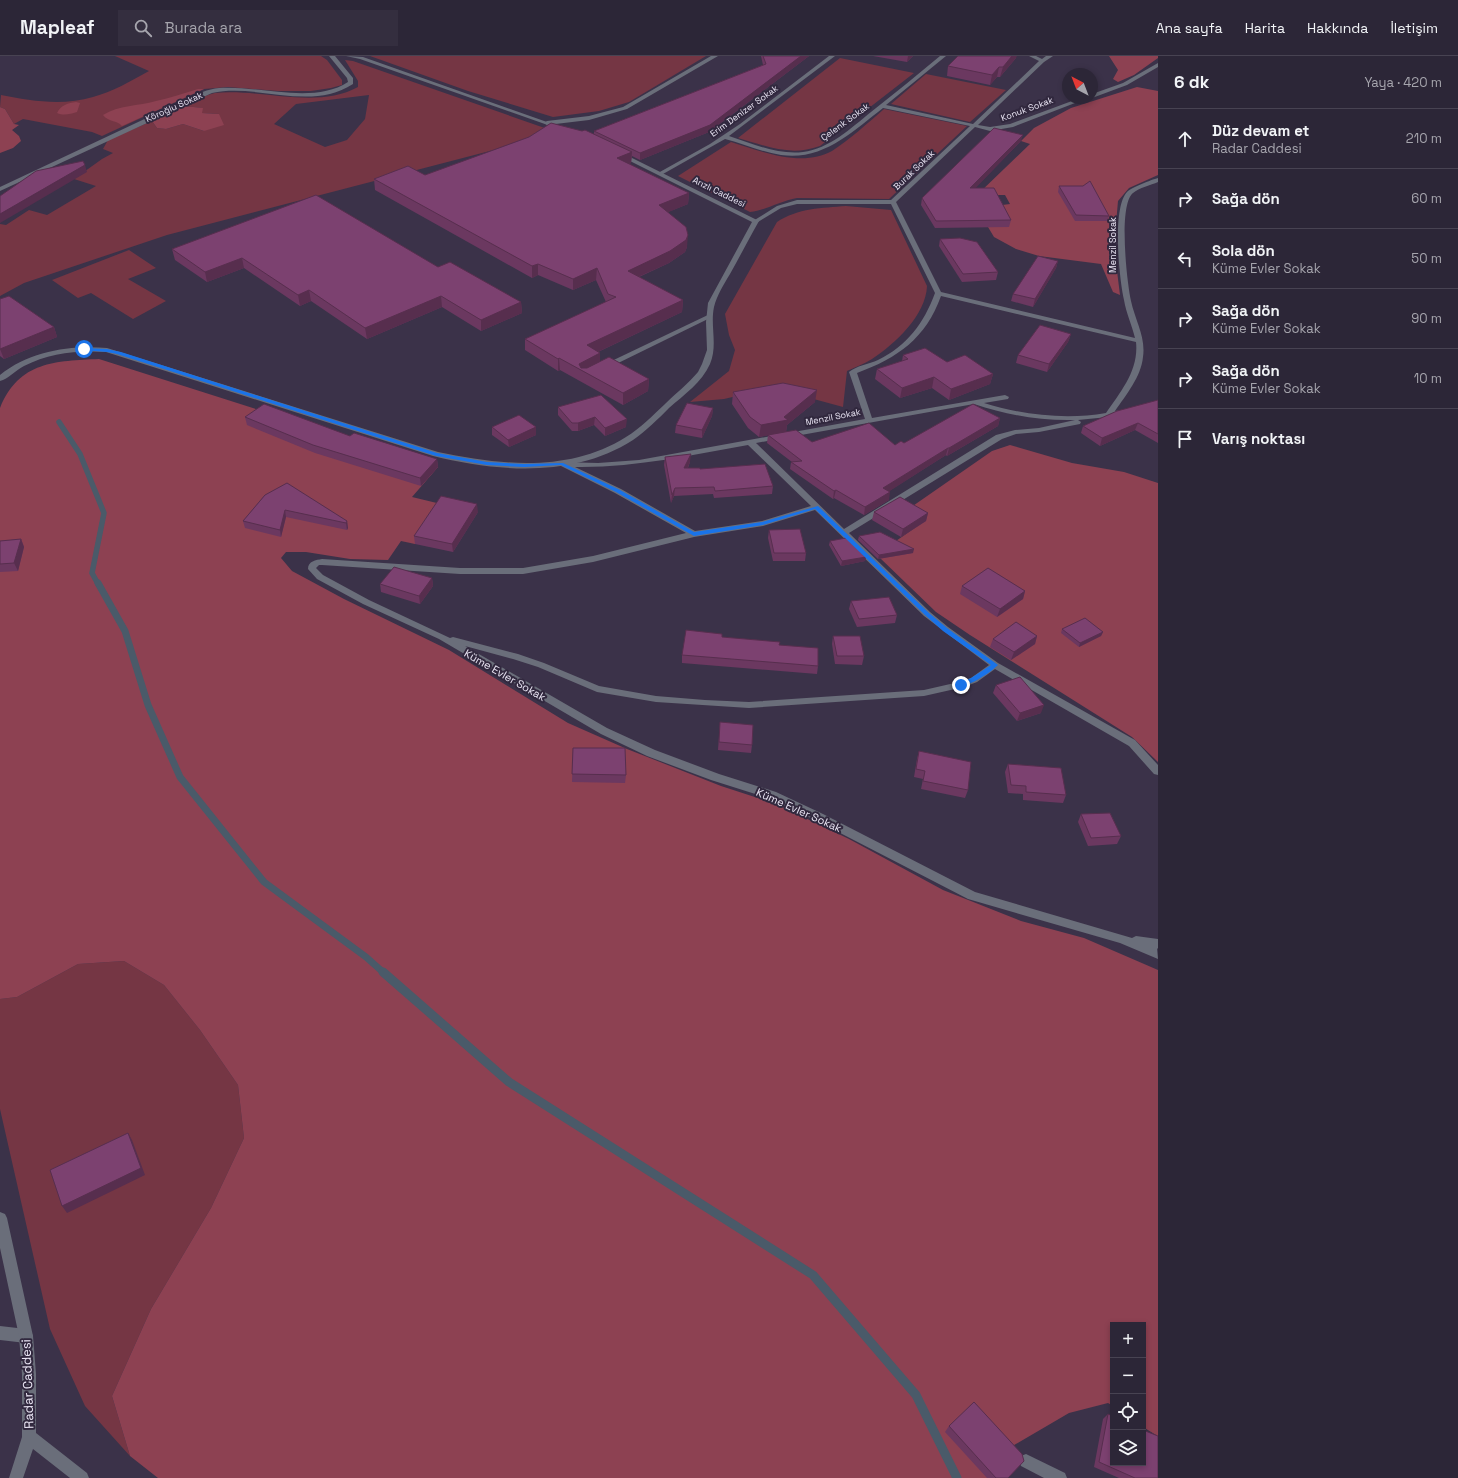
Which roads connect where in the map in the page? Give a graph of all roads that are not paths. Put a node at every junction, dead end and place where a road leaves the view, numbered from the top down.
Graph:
1 (332, 56) edge
2 (349, 56) edge
3 (715, 56) edge
4 (832, 56) edge
5 (943, 56) edge
6 (1032, 56) edge
7 (1050, 56) edge
8 (358, 57) edge
9 (1042, 61) junction
10 (1157, 66) edge
11 (1098, 94) edge
12 (1068, 104) edge
13 (882, 106) junction
14 (547, 123) junction
15 (974, 125) junction
16 (568, 130) edge
17 (725, 137) junction
18 (612, 150) edge
19 (661, 174) junction
20 (1155, 182) edge
21 (1158, 187) edge
22 (0, 189) edge
23 (893, 202) junction
24 (756, 220) junction
25 (938, 293) junction
26 (710, 316) junction
27 (1139, 341) junction
28 (598, 370) edge
29 (0, 379) edge
30 (1005, 397) dead end
31 (974, 402) junction
32 (1129, 410) edge
33 (1108, 415) junction
34 (869, 421) junction
35 (751, 443) junction
36 (561, 464) junction
37 (816, 507) junction
38 (843, 533) junction
39 (694, 534) junction
40 (442, 637) junction
41 (995, 665) junction
42 (1158, 771) edge
43 (1122, 939) junction
44 (1158, 944) edge
45 (1158, 954) edge
46 (0, 1218) edge
47 (0, 1333) edge
48 (26, 1336) junction
49 (29, 1437) junction
50 (1026, 1461) dead end
51 (16, 1478) edge
52 (82, 1478) edge
53 (1060, 1478) edge

1 - 22 street, Köroğlu Sokak
2 - 8 street
3 - 14 street
4 - 17 street, Erim Denizer Sokak
5 - 13 street, Çelenk Sokak
6 - 9 street
7 - 9 street, Burak Sokak
8 - 14 street
9 - 15 street, Burak Sokak
10 - 11 street
12 - 15 street, Konuk Sokak
13 - 15 street, Çelenk Sokak
13 - 17 street, Çelenk Sokak
14 - 16 street
15 - 23 street, Burak Sokak
17 - 19 street, Erim Denizer Sokak
18 - 19 street, Arızlı Caddesi
19 - 24 street, Arızlı Caddesi
20 - 21 street
20 - 27 street, Menzil Sokak
23 - 24 street, Burak Sokak
23 - 25 street
24 - 26 street
25 - 27 street
25 - 34 street
26 - 28 street
26 - 36 street
27 - 33 street, Menzil Sokak
29 - 36 street
30 - 31 street
31 - 33 street, Menzil Sokak
31 - 34 street, Menzil Sokak
32 - 33 street, Menzil Sokak
33 - 38 street
34 - 35 street, Menzil Sokak
35 - 36 street, Menzil Sokak
35 - 37 street
36 - 39 street
37 - 38 street
37 - 39 street, Küme Evler Sokak
38 - 41 street
39 - 40 street, Küme Evler Sokak
40 - 41 street, Küme Evler Sokak
40 - 43 street, Küme Evler Sokak
41 - 42 street
43 - 44 street, Küme Evler Sokak
43 - 45 street, Küme Evler Sokak
46 - 48 street, Radar Caddesi
47 - 48 street
48 - 49 street, Radar Caddesi
49 - 51 street, Radar Caddesi
49 - 52 street
50 - 53 street

